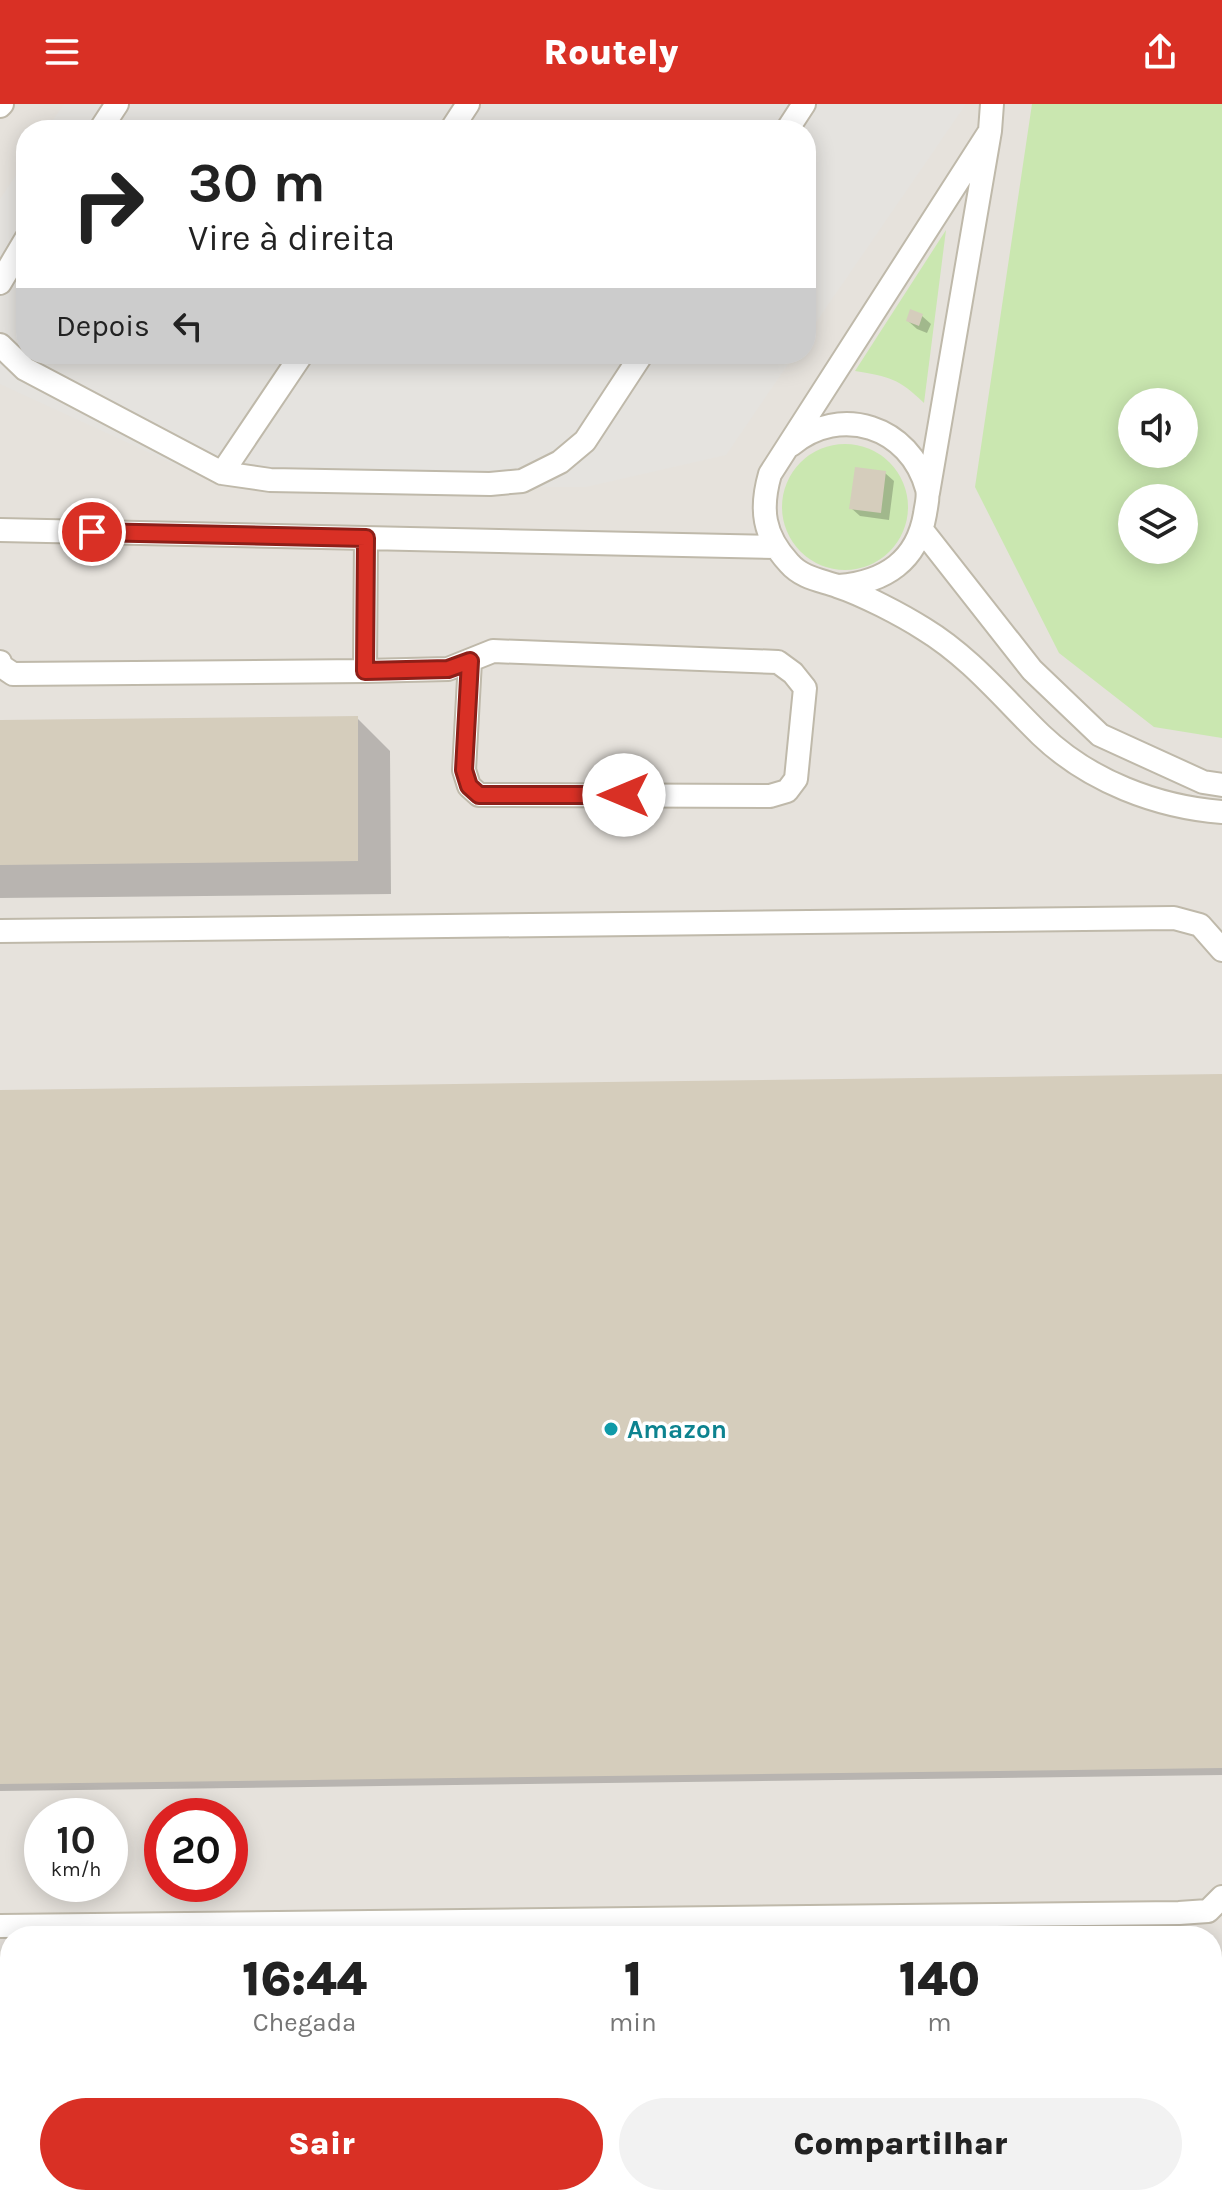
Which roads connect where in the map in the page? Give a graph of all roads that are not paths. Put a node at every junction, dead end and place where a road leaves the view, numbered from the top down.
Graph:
1 (992, 104) edge
2 (990, 131) junction
3 (16, 256) edge
4 (0, 283) edge
5 (0, 345) edge
6 (16, 360) edge
7 (20, 364) edge
8 (295, 364) edge
9 (635, 364) edge
10 (783, 452) junction
11 (222, 473) junction
12 (928, 493) junction
13 (0, 530) edge
14 (922, 530) junction
15 (366, 538) junction
16 (775, 547) junction
17 (838, 586) junction
18 (470, 661) junction
19 (0, 662) edge
20 (365, 671) junction
21 (1222, 785) edge
22 (1222, 812) edge
23 (0, 931) edge
24 (1222, 950) edge
25 (1222, 1897) edge
26 (0, 1926) edge

1 - 2 lane
2 - 10 lane
2 - 12 lane
3 - 4 lane
5 - 6 lane
7 - 11 lane
8 - 11 lane
9 - 11 lane
10 - 12 lane
10 - 16 lane
12 - 14 lane
13 - 15 lane
14 - 17 lane
14 - 21 lane
15 - 16 lane
15 - 20 lane
16 - 17 lane
17 - 22 lane
18 - 18 lane
18 - 20 lane
19 - 20 lane
23 - 24 lane
25 - 26 lane

